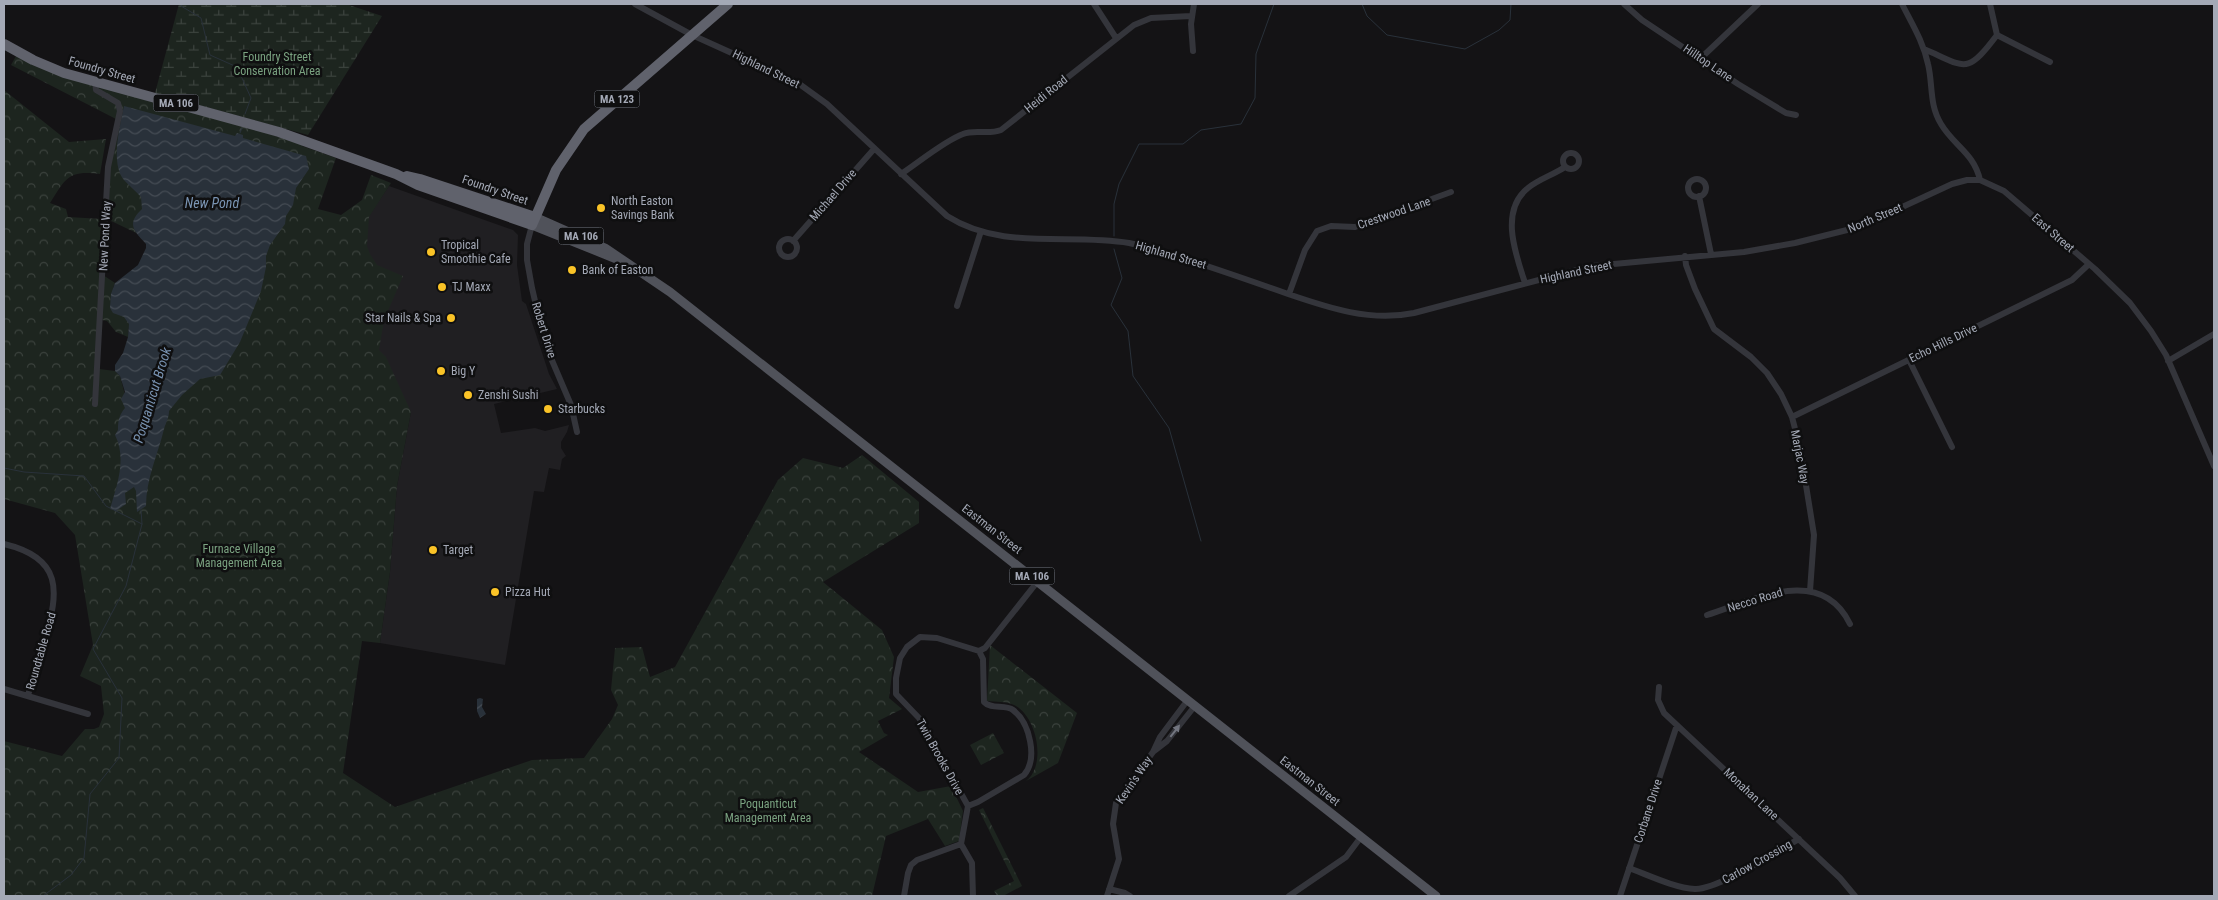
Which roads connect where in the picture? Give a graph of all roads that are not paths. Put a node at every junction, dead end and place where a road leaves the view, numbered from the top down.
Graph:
1 (637, 4) edge
2 (728, 4) edge
3 (1094, 4) edge
4 (1194, 4) edge
5 (1624, 4) edge
6 (1758, 4) edge
7 (1902, 4) edge
8 (1990, 4) edge
9 (1191, 16) junction
10 (692, 35) junction
11 (1997, 35) junction
12 (1116, 38) junction
13 (4, 44) edge
14 (1924, 49) junction
15 (1193, 51) dead end
16 (1701, 58) junction
17 (2050, 62) dead end
18 (94, 82) junction
19 (1796, 115) dead end
20 (874, 149) junction
21 (1565, 167) dead end
22 (901, 174) junction
23 (1980, 180) junction
24 (1451, 192) dead end
25 (1699, 196) dead end
26 (533, 221) junction
27 (981, 231) junction
28 (793, 241) dead end
29 (1766, 248) joint
30 (1711, 254) junction
31 (1686, 256) junction
32 (2089, 264) junction
33 (1525, 283) junction
34 (1289, 294) junction
35 (957, 306) dead end
36 (2214, 334) edge
37 (1909, 360) junction
38 (2168, 361) junction
39 (95, 404) dead end
40 (1792, 417) junction
41 (577, 432) dead end
42 (1952, 447) dead end
43 (2214, 466) edge
44 (4, 544) edge
45 (1036, 580) junction
46 (1810, 591) junction
47 (1707, 615) dead end
48 (1850, 624) dead end
49 (979, 651) junction
50 (4, 688) edge
51 (1659, 688) dead end
52 (28, 695) junction
53 (1191, 704) junction
54 (88, 714) dead end
55 (1677, 725) junction
56 (968, 806) junction
57 (1361, 837) junction
58 (1799, 839) junction
59 (961, 844) junction
60 (1629, 868) junction
61 (1109, 889) junction
62 (904, 896) edge
63 (973, 896) edge
64 (1107, 896) edge
65 (1130, 896) edge
66 (1289, 896) edge
67 (1436, 896) edge
68 (1620, 896) edge
69 (1854, 896) edge

1 - 10 street, Highland Street
2 - 10 highway, Foundry Street / MA 123
3 - 12 street
4 - 9 street
5 - 16 street, Hilltop Lane
6 - 16 street
7 - 14 street
8 - 11 street
9 - 12 street, Heidi Road
9 - 15 street
10 - 20 street, Highland Street
10 - 26 highway, Foundry Street / MA 123
11 - 14 street
11 - 17 street
12 - 22 street, Heidi Road
13 - 18 highway, Foundry Street / MA 106
14 - 23 street
16 - 19 street, Hilltop Lane
18 - 26 highway, Foundry Street / MA 106
18 - 39 street, New Pond Way
20 - 22 street, Highland Street
20 - 28 street, Michael Drive
21 - 33 street
22 - 27 street, Highland Street
23 - 29 street, North Street
23 - 32 street, East Street
24 - 34 street, Crestwood Lane
25 - 30 street
26 - 41 street, Robert Drive
26 - 45 main road, Eastman Street / MA 106
27 - 34 street, Highland Street
27 - 35 street
29 - 30 street, Highland Street
30 - 31 street, Highland Street
31 - 33 street, Highland Street
31 - 40 street, Marjac Way
32 - 37 street, Echo Hills Drive
32 - 38 street, East Street
33 - 34 street, Highland Street
36 - 38 street
37 - 40 street, Echo Hills Drive
37 - 42 street
38 - 43 street, East Street
40 - 46 street, Marjac Way
44 - 52 street, Roundtable Road
45 - 49 street
45 - 53 main road, Eastman Street / MA 106
46 - 47 street, Necco Road
46 - 48 street, Necco Road
49 - 56 street
49 - 56 street, Twin Brooks Drive
50 - 52 street
51 - 55 street, Monahan Lane
52 - 54 street
53 - 57 main road, Eastman Street / MA 106
53 - 61 street, Kevin's Way
55 - 58 street, Monahan Lane
55 - 60 street, Corbane Drive
56 - 59 street
57 - 66 street
57 - 67 main road, Eastman Street / MA 106
58 - 60 street, Carlow Crossing
58 - 69 street, Monahan Lane
59 - 62 street
59 - 63 street
60 - 68 street, Corbane Drive
61 - 64 street, Kevin's Way
61 - 65 street

